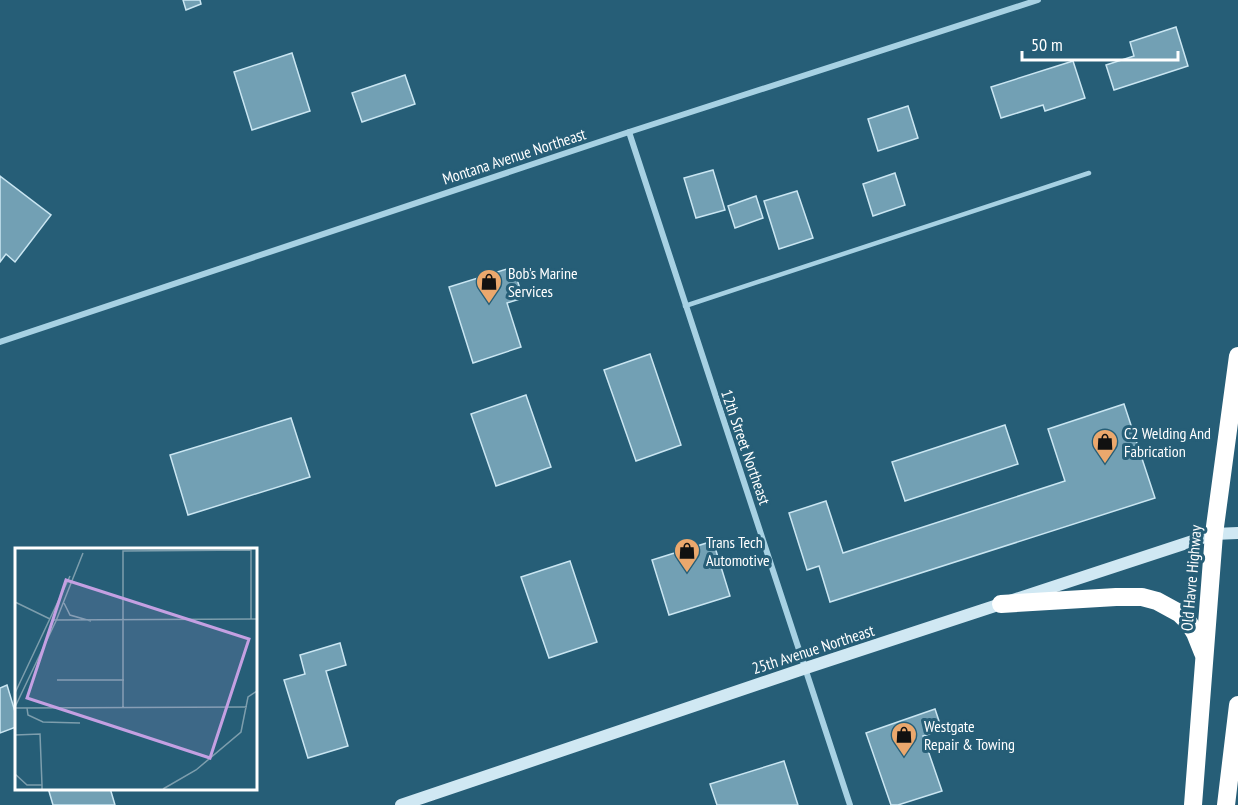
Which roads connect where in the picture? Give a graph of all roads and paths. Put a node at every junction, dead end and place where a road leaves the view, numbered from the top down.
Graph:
1 (1038, 0) edge
2 (629, 132) junction
3 (1089, 172) dead end
4 (685, 306) junction
5 (0, 342) edge
6 (1238, 356) edge
7 (1238, 533) edge
8 (1214, 534) junction
9 (1001, 604) junction
10 (1204, 655) junction
11 (807, 668) junction
12 (1238, 705) edge
13 (401, 805) edge
14 (850, 805) edge
15 (1192, 805) edge
16 (1226, 805) edge

1 - 2 street, Montana Avenue Northeast
2 - 4 street, 12th Street Northeast
2 - 5 street, Montana Avenue Northeast
3 - 4 lane
4 - 11 street, 12th Street Northeast
6 - 8 highway, Old Havre Highway
7 - 8 main road, 25th Avenue Northeast
8 - 9 main road, 25th Avenue Northeast
8 - 10 highway, Old Havre Highway
9 - 10 highway
9 - 11 main road, 25th Avenue Northeast
10 - 15 highway, Old Havre Highway
11 - 13 main road, 25th Avenue Northeast
11 - 14 street, 12th Street Northeast
12 - 16 highway

